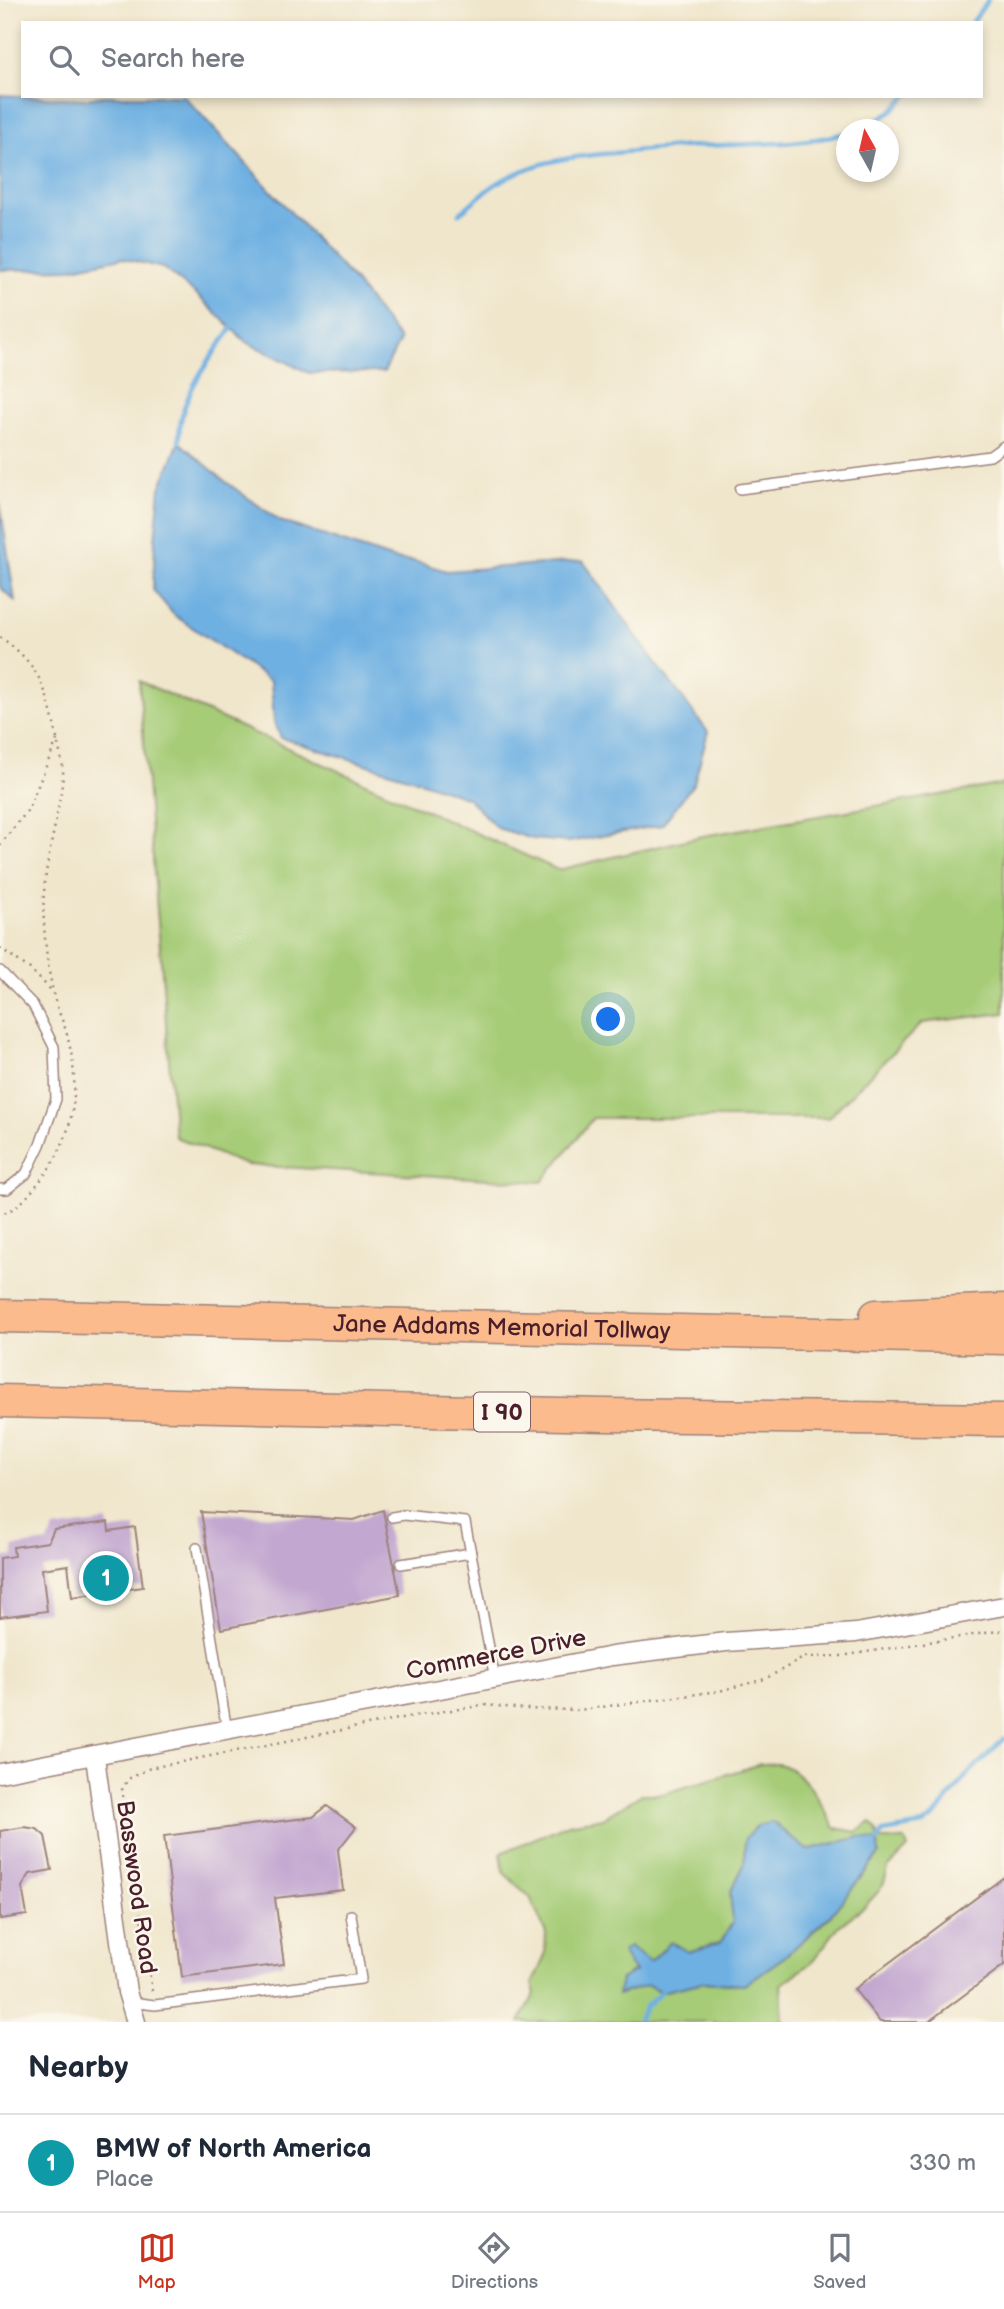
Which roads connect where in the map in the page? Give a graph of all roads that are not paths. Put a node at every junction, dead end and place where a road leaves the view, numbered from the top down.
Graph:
1 (1004, 446) edge
2 (740, 489) dead end
3 (0, 971) edge
4 (0, 1189) edge
5 (1004, 1310) edge
6 (0, 1316) edge
7 (604, 1329) junction
8 (1004, 1338) edge
9 (0, 1401) edge
10 (1004, 1420) edge
11 (392, 1517) dead end
12 (197, 1548) dead end
13 (471, 1553) junction
14 (401, 1564) dead end
15 (1004, 1606) edge
16 (495, 1679) junction
17 (227, 1731) junction
18 (94, 1757) junction
19 (0, 1773) edge
20 (351, 1914) dead end
21 (130, 2002) junction
22 (136, 2022) edge

1 - 2 lane
3 - 4 lane
5 - 7 highway
6 - 7 highway, Jane Addams Memorial Tollway
7 - 8 highway, Jane Addams Memorial Tollway
9 - 10 highway, I 90
11 - 13 lane
12 - 17 lane
13 - 14 lane
13 - 16 lane
15 - 16 street, Commerce Drive
16 - 17 street, Commerce Drive
17 - 18 street, Commerce Drive
18 - 19 street, Commerce Drive
18 - 21 street, Basswood Road
20 - 21 lane
21 - 22 street, Basswood Road

